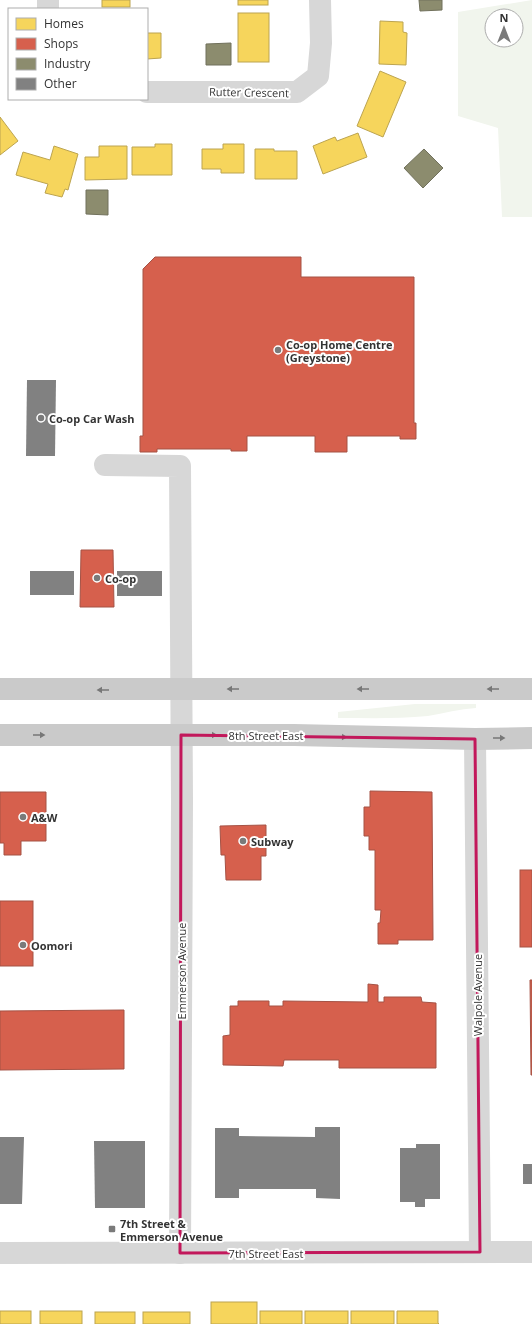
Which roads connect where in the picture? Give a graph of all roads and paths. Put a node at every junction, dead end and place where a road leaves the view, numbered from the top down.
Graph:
1 (320, 0) edge
2 (148, 92) edge
3 (105, 465) dead end
4 (0, 689) edge
5 (532, 689) edge
6 (181, 690) junction
7 (0, 735) edge
8 (181, 735) junction
9 (475, 738) junction
10 (532, 738) edge
11 (480, 1252) junction
12 (532, 1252) edge
13 (0, 1253) edge
14 (180, 1253) junction

1 - 2 street, Rutter Crescent
3 - 6 street, Emmerson Avenue
6 -> 4 main road
5 -> 6 main road
6 - 8 street, Emmerson Avenue
7 -> 8 main road, 8th Street East
8 -> 9 main road, 8th Street East
8 - 14 street, Emmerson Avenue
9 -> 10 main road, 8th Street East
9 - 11 street, Walpole Avenue
11 - 12 street, 7th Street East
11 - 14 street, 7th Street East
13 - 14 street, 7th Street East

